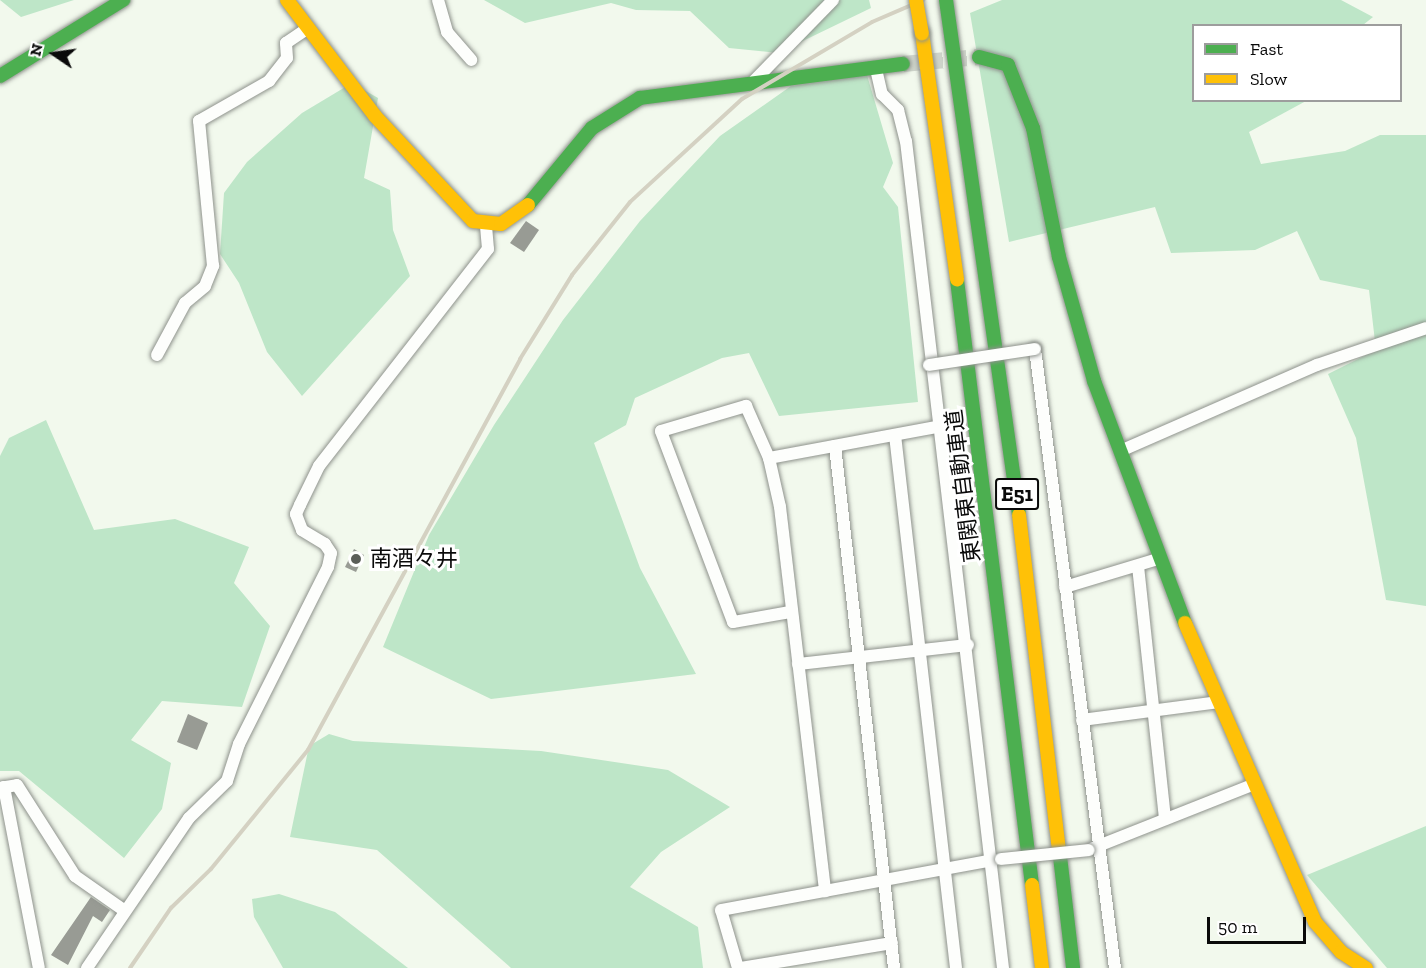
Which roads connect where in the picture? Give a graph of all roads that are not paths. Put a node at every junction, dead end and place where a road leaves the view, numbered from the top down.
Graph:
1 (123, 0) edge
2 (288, 0) edge
3 (438, 0) edge
4 (834, 0) edge
5 (916, 0) edge
6 (946, 0) edge
7 (307, 29) junction
8 (979, 57) tunnel mouth
9 (471, 60) dead end
10 (903, 64) tunnel mouth
11 (876, 69) junction
12 (0, 76) edge
13 (754, 81) junction
14 (486, 225) junction
15 (1426, 328) edge
16 (157, 355) dead end
17 (929, 365) junction
18 (937, 427) junction
19 (895, 435) junction
20 (835, 446) junction
21 (1120, 451) junction
22 (769, 458) junction
23 (1158, 559) junction
24 (1138, 566) junction
25 (1065, 587) junction
26 (790, 612) junction
27 (968, 645) junction
28 (919, 650) junction
29 (858, 657) junction
30 (798, 664) junction
31 (1219, 702) junction
32 (1153, 711) junction
33 (1082, 720) junction
34 (1255, 784) junction
35 (2, 787) edge
36 (1165, 819) junction
37 (1093, 848) junction
38 (987, 861) junction
39 (945, 868) junction
40 (886, 879) junction
41 (825, 891) junction
42 (124, 911) junction
43 (892, 944) junction
44 (39, 968) edge
45 (87, 968) edge
46 (740, 968) edge
47 (894, 968) edge
48 (956, 968) edge
49 (1003, 968) edge
50 (1042, 968) edge
51 (1073, 968) edge
52 (1115, 968) edge
53 (1366, 968) edge

1 - 12 main road
2 - 7 main road
3 - 9 street
4 - 13 street
5 - 50 main road, 東関東自動車道 / E51, bridge
6 - 51 main road, E51
7 - 14 main road
7 - 16 street
8 - 21 main road
10 - 11 main road
11 - 13 main road
11 - 17 street
13 - 14 main road
14 - 42 street
15 - 21 street
17 - 18 street
17 - 25 street, bridge
18 - 19 street
18 - 27 street
19 - 20 street
19 - 28 street
20 - 22 street
20 - 29 street
21 - 23 main road
22 - 26 street
22 - 26 street
23 - 24 street
23 - 31 main road
24 - 25 street
24 - 32 street
25 - 33 street
26 - 30 street
27 - 28 street
27 - 38 street
28 - 29 street
28 - 39 street
29 - 30 street
29 - 40 street
30 - 41 street
31 - 32 street
31 - 34 main road
32 - 33 street
32 - 36 street
33 - 37 street
34 - 36 street
34 - 53 main road
35 - 42 street
35 - 44 street
36 - 37 street
37 - 38 street, bridge
37 - 52 street
38 - 39 street
38 - 49 street
39 - 40 street
39 - 48 street
40 - 41 street
40 - 43 street
41 - 46 street
42 - 45 street
43 - 46 street
43 - 47 street

